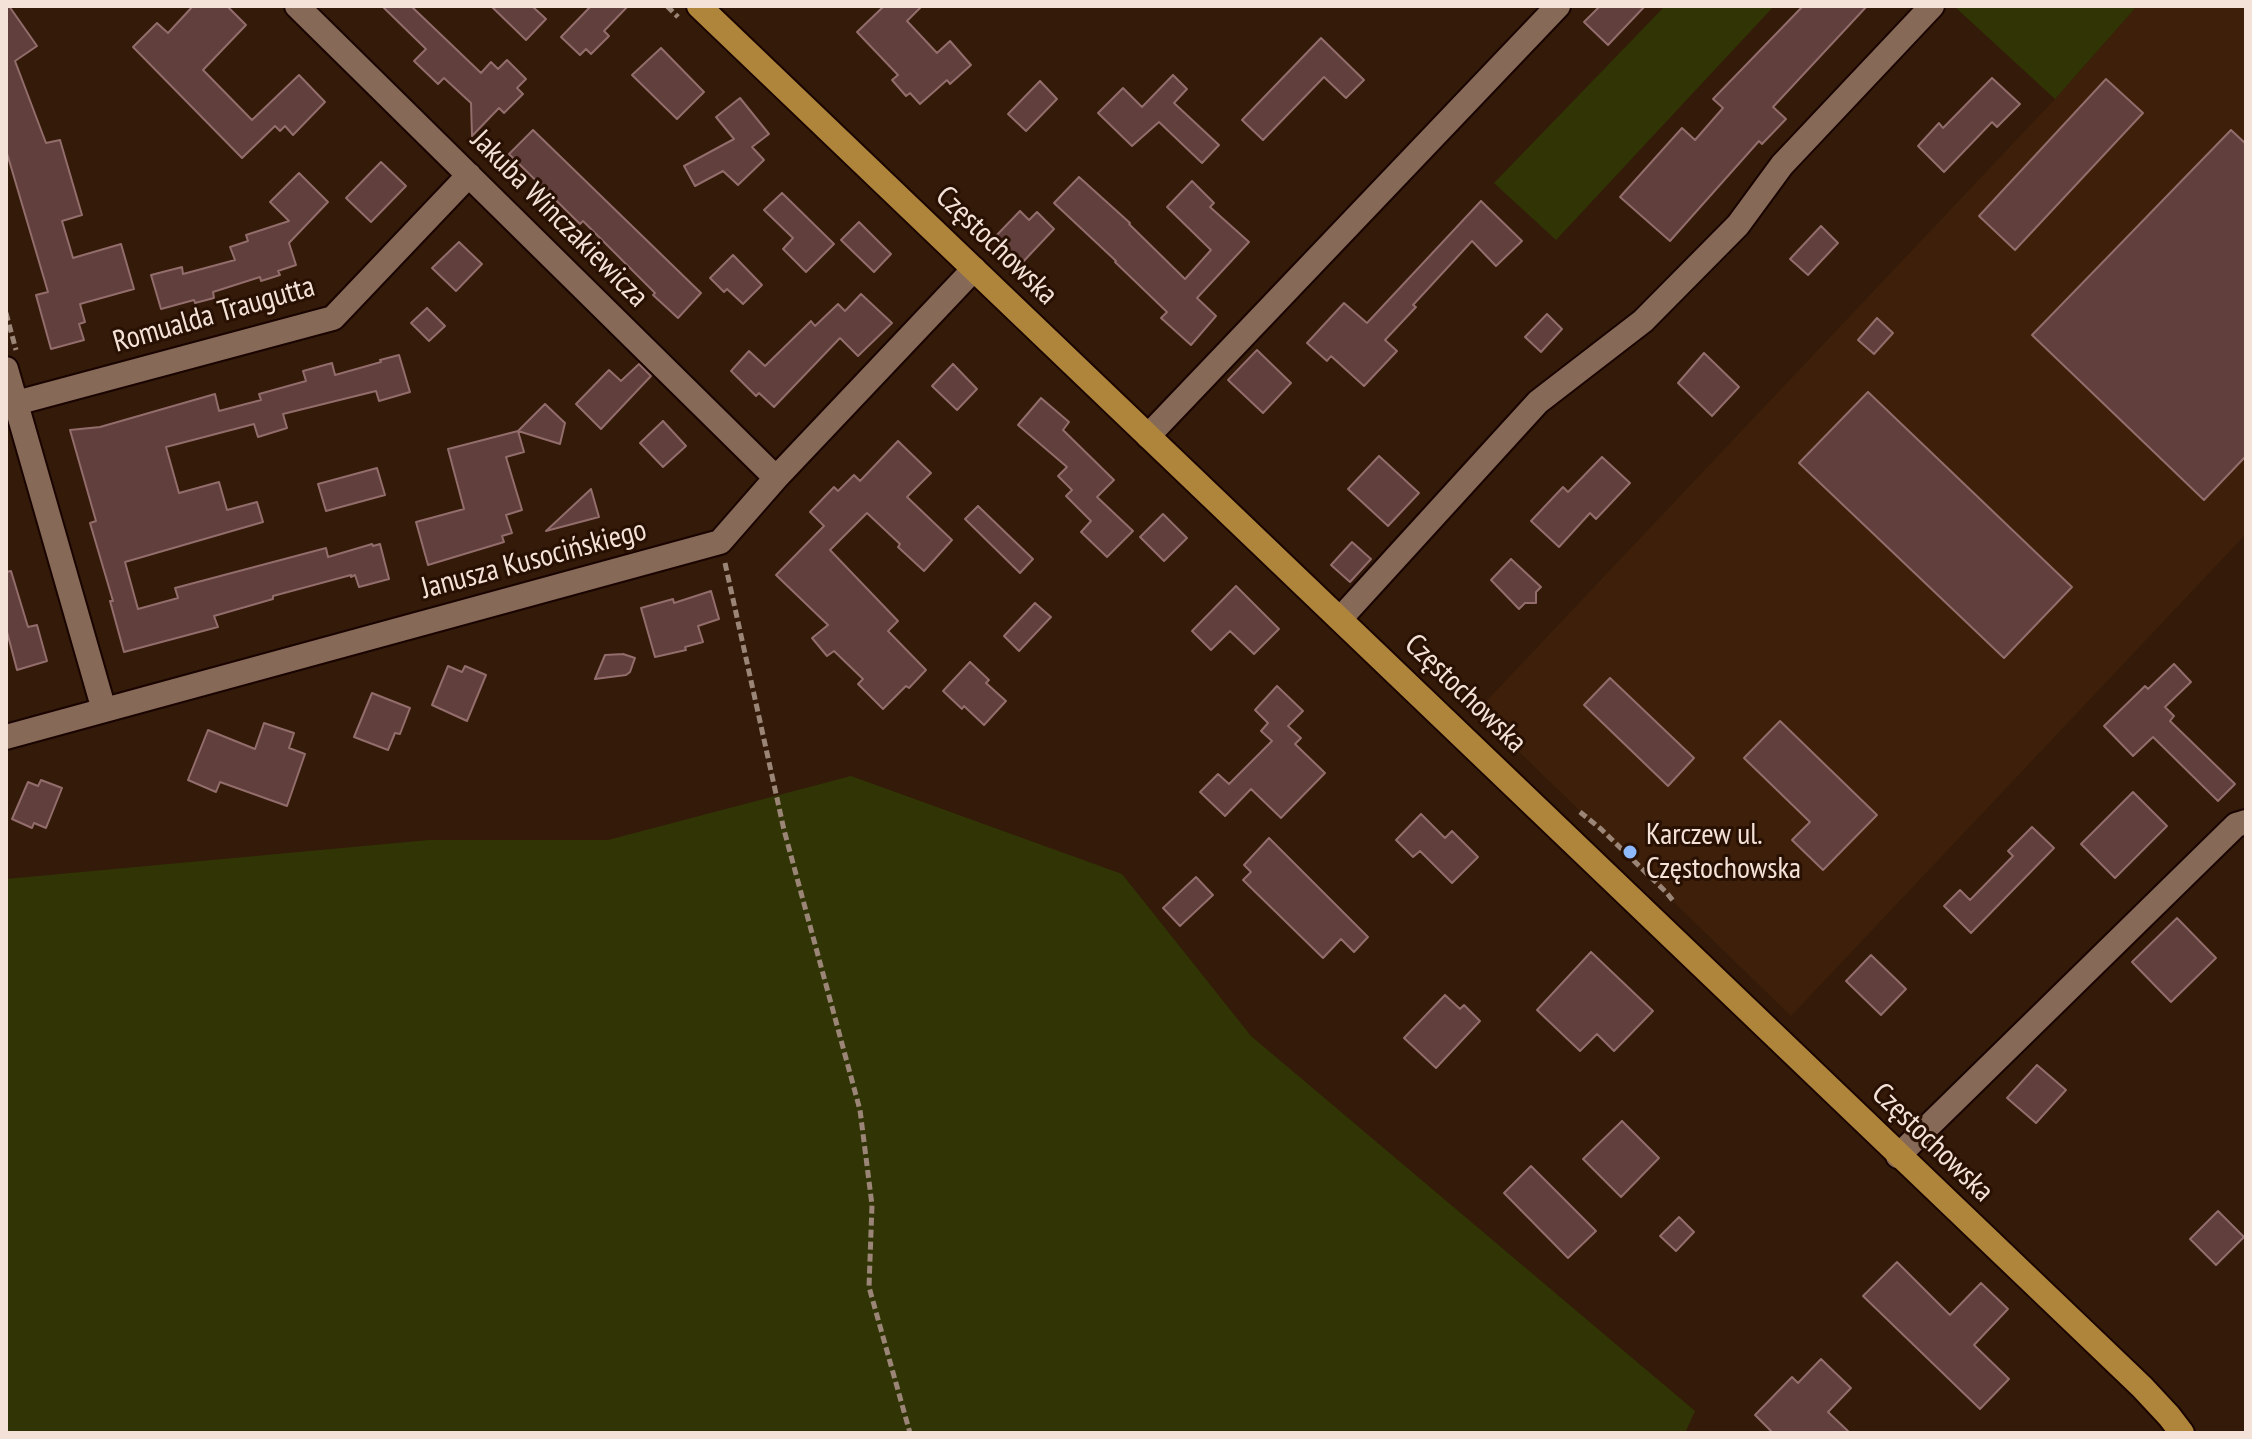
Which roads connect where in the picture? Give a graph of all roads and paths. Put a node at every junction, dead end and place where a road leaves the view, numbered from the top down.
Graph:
1 (297, 6) edge
2 (699, 6) edge
3 (1558, 6) edge
4 (1932, 6) edge
5 (469, 175) junction
6 (974, 269) junction
7 (6, 313) edge
8 (13, 364) edge
9 (16, 403) junction
10 (1148, 436) junction
11 (776, 478) junction
12 (720, 542) junction
13 (1340, 619) junction
14 (104, 710) junction
15 (6, 737) edge
16 (2246, 822) edge
17 (1898, 1156) junction
18 (910, 1433) edge
19 (2182, 1433) edge

1 - 5 street, Jakuba Winczakiewicza
2 - 6 main road, Częstochowska
3 - 10 street
4 - 13 street
5 - 9 street, Romualda Traugutta
5 - 11 street, Jakuba Winczakiewicza
6 - 10 main road, Częstochowska
6 - 11 street
7 - 8 path
8 - 9 street
9 - 14 street
10 - 13 main road, Częstochowska
11 - 12 street
12 - 14 street, Janusza Kusocińskiego
12 - 18 path
13 - 17 main road, Częstochowska
14 - 15 street, Janusza Kusocińskiego
16 - 17 street
17 - 19 main road, Częstochowska

